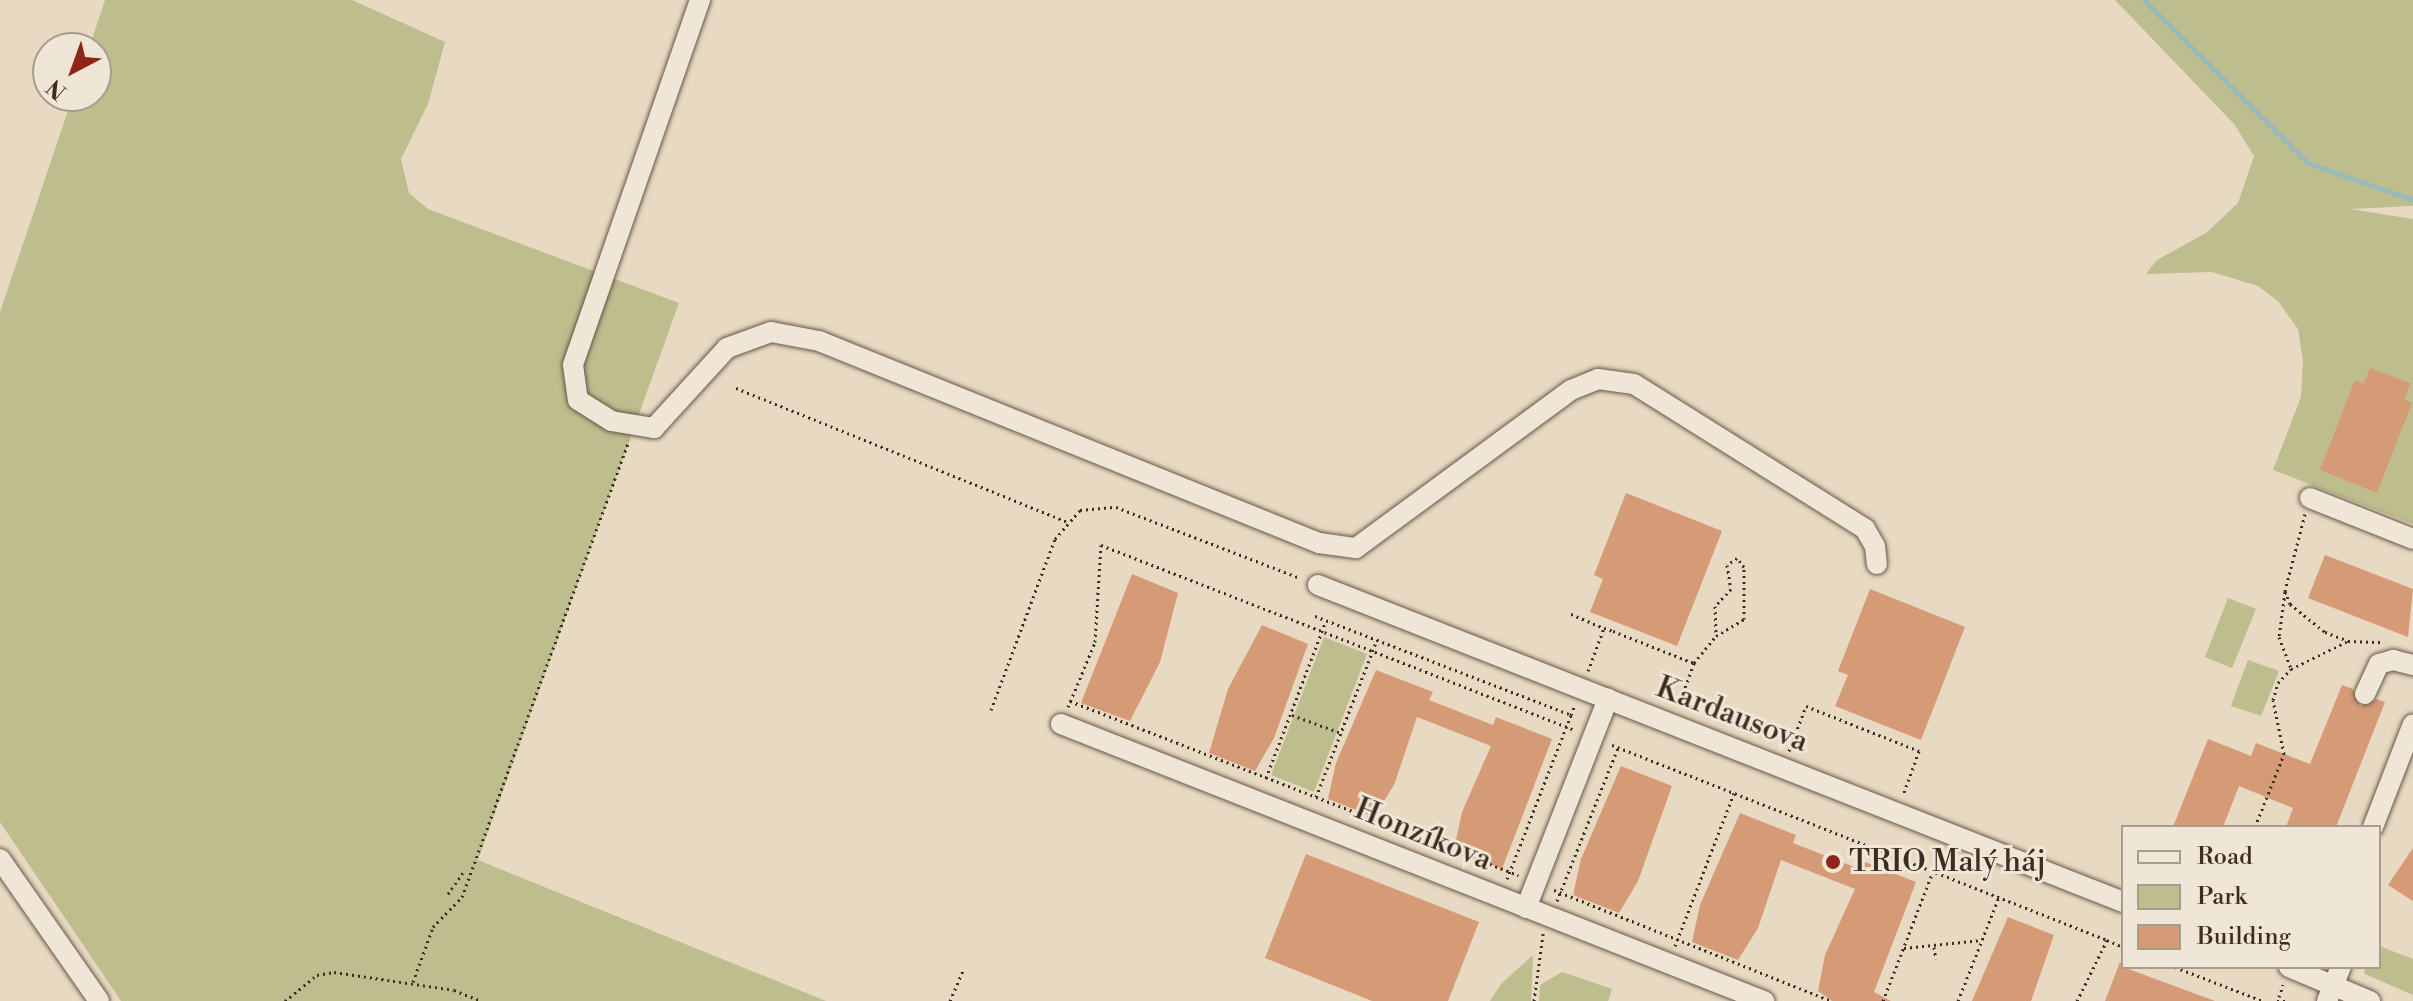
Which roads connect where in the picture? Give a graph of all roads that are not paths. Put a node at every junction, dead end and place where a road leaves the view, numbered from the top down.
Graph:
1 (700, 0) edge
2 (2310, 498) road end
3 (2413, 539) edge
4 (1877, 564) dead end
5 (1318, 585) road end
6 (2413, 665) edge
7 (2365, 694) dead end
8 (1608, 699) junction
9 (1061, 724) road end
10 (2413, 724) edge
11 (2374, 825) edge
12 (0, 859) edge
13 (2121, 901) edge
14 (1526, 908) junction
15 (2294, 969) edge
16 (2333, 984) edge
17 (99, 1001) edge
18 (1764, 1001) edge
19 (2370, 1001) edge

1 - 4 street
2 - 3 street
5 - 8 street, Kardausova
6 - 7 street
8 - 13 street, Kardausova
8 - 14 street
9 - 14 street, Honzíkova
10 - 11 street
12 - 17 street
14 - 18 street, Honzíkova
15 - 16 street
16 - 19 street

